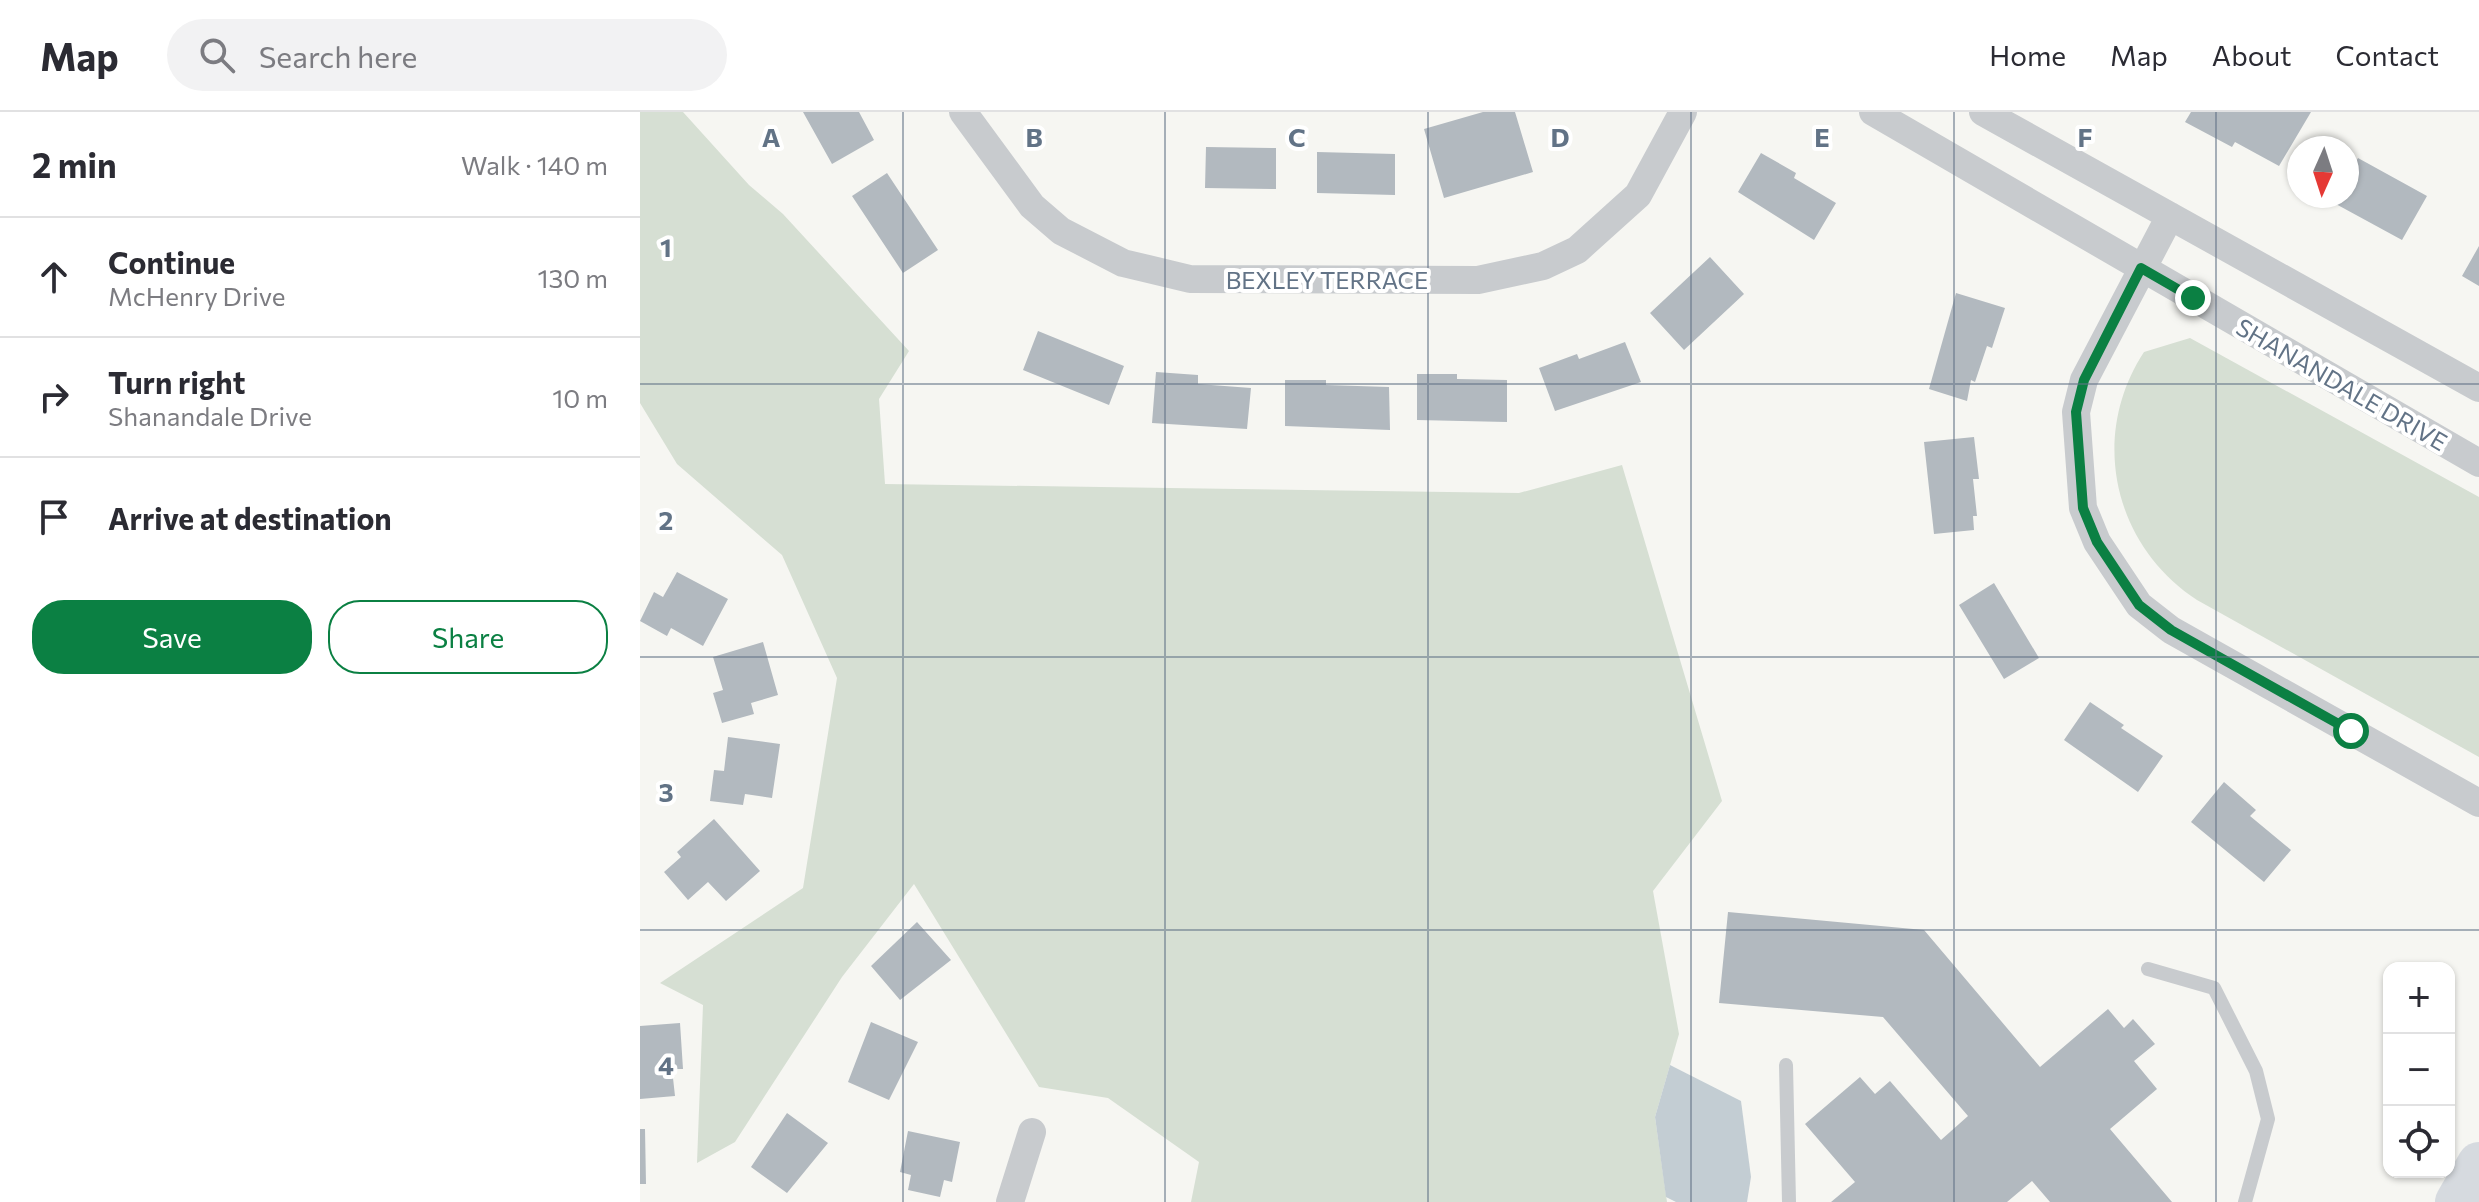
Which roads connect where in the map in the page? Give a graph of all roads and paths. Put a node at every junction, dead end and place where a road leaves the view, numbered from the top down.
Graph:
1 (963, 112) edge
2 (1683, 112) edge
3 (1873, 112) edge
4 (1983, 112) edge
5 (2170, 216) junction
6 (2141, 268) junction
7 (2479, 388) edge
8 (2479, 463) edge
9 (2479, 803) edge
10 (2148, 969) dead end
11 (1786, 1065) dead end
12 (1032, 1132) dead end
13 (2479, 1164) edge
14 (1010, 1202) edge
15 (1789, 1202) edge
16 (2245, 1202) edge
17 (2457, 1202) edge

1 - 2 street, BEXLEY TERRACE
3 - 6 street, SHANANDALE DRIVE
4 - 5 street
5 - 6 street
5 - 7 street
6 - 8 street, SHANANDALE DRIVE
6 - 9 street
10 - 16 lane
11 - 15 lane
12 - 14 street
13 - 17 highway

